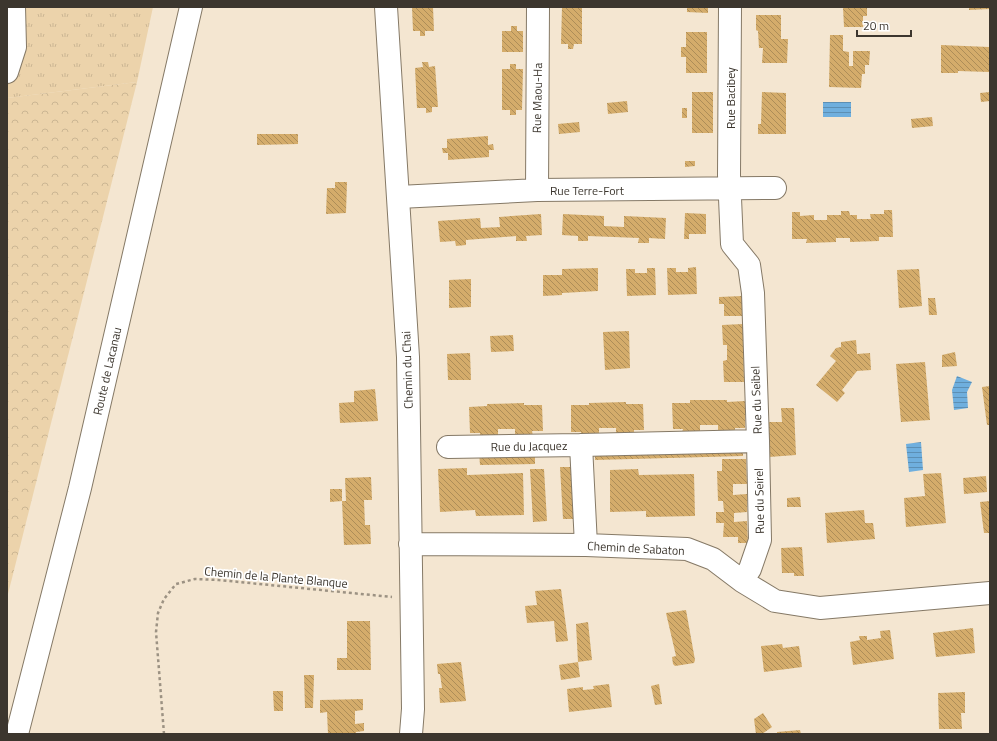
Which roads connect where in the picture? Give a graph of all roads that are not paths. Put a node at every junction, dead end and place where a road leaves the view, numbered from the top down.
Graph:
1 (14, 7) edge
2 (191, 7) edge
3 (386, 7) edge
4 (538, 7) edge
5 (730, 7) edge
6 (7, 72) edge
7 (775, 188) dead end
8 (730, 189) junction
9 (537, 190) junction
10 (398, 197) junction
11 (758, 441) junction
12 (581, 445) junction
13 (448, 447) dead end
14 (410, 544) junction
15 (586, 545) junction
16 (742, 581) junction
17 (990, 593) edge
18 (17, 734) edge
19 (411, 734) edge

1 - 6 street
2 - 18 street, Route de Lacanau
3 - 10 street, Chemin du Chai
4 - 9 street, Rue Maou-Ha
5 - 8 street, Rue Bacibey
7 - 8 street, Rue Terre-Fort
8 - 9 street, Rue Terre-Fort
8 - 11 street, Rue du Seibel
9 - 10 street, Rue Terre-Fort
10 - 14 street, Chemin du Chai
11 - 12 street, Rue du Seibel
11 - 16 street, Rue du Seirel
12 - 13 street, Rue du Jacquez
12 - 15 street, Rue du Jacquez
14 - 15 street, Chemin de Sabaton
14 - 19 street, Chemin du Chai
15 - 16 street, Chemin de Sabaton
16 - 17 street, Chemin de Sabaton

